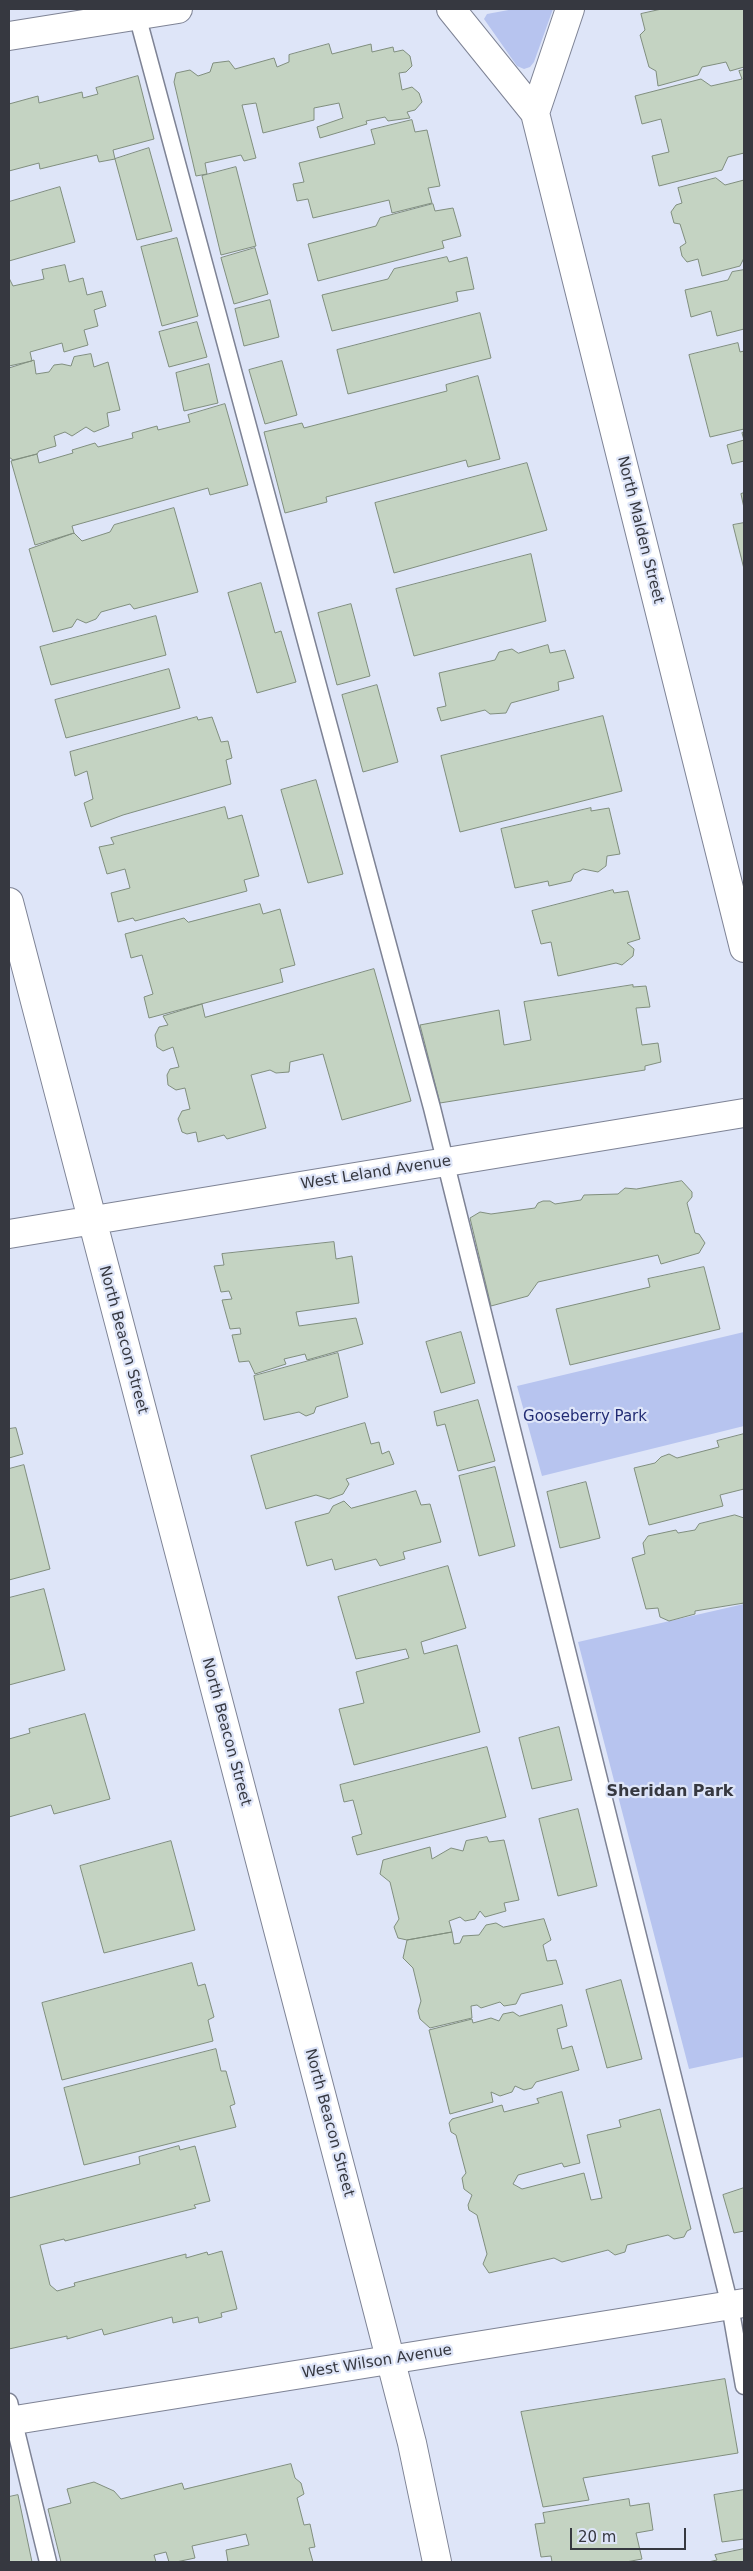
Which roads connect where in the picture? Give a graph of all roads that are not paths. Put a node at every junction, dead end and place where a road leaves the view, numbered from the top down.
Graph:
1 (178, 9) edge
2 (451, 9) edge
3 (570, 9) edge
4 (137, 15) junction
5 (9, 36) edge
6 (535, 113) junction
7 (9, 902) edge
8 (744, 948) edge
9 (744, 1113) edge
10 (446, 1162) junction
11 (92, 1221) junction
12 (9, 1234) edge
13 (737, 2305) edge
14 (391, 2360) junction
15 (744, 2386) edge
16 (11, 2414) edge
17 (48, 2562) edge
18 (437, 2562) edge

1 - 4 street
2 - 6 street, North Malden Street
3 - 6 street
4 - 5 street
4 - 10 lane
6 - 8 street, North Malden Street
7 - 11 street, North Beacon Street
9 - 10 street, West Leland Avenue
10 - 11 street, West Leland Avenue
10 - 13 lane
11 - 12 street, West Leland Avenue
11 - 14 street, North Beacon Street
13 - 14 street, West Wilson Avenue
13 - 15 lane
14 - 16 street, West Wilson Avenue
14 - 18 street, North Beacon Street
16 - 17 lane

